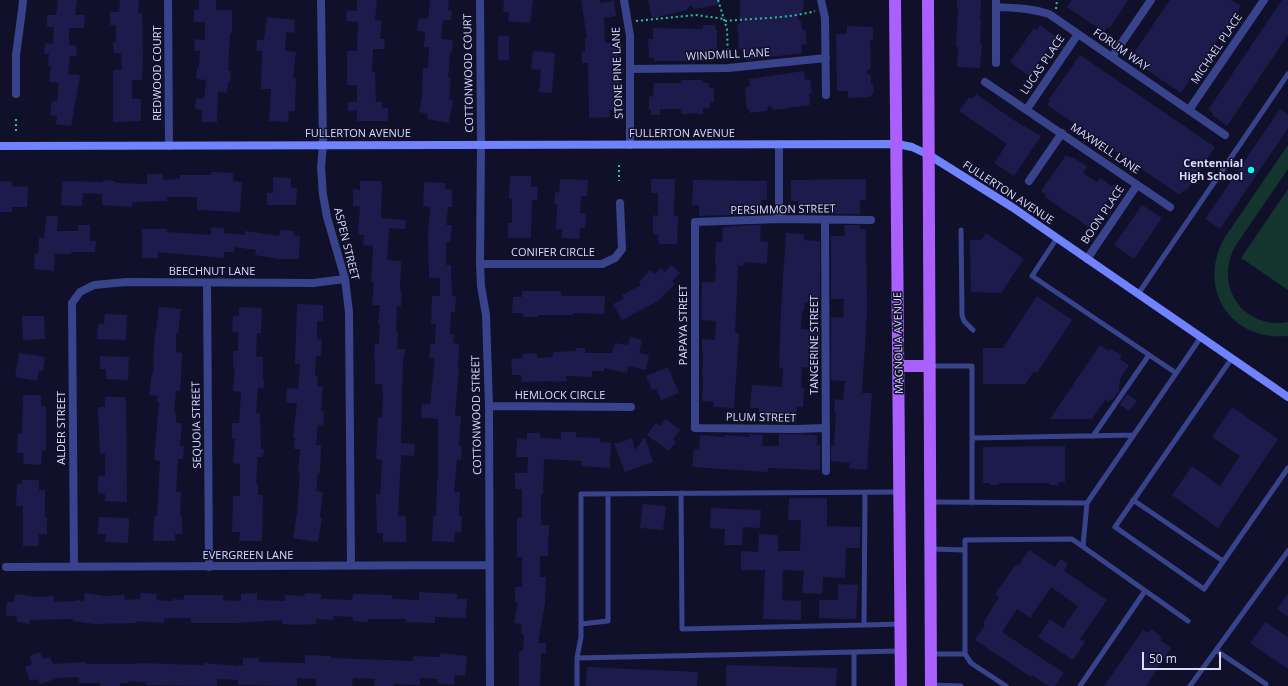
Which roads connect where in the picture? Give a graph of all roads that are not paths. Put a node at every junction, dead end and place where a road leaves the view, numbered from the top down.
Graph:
1 (23, 0) edge
2 (168, 0) edge
3 (321, 0) edge
4 (480, 0) edge
5 (624, 0) edge
6 (821, 0) edge
7 (895, 0) edge
8 (928, 0) edge
9 (1151, 0) edge
10 (1264, 0) edge
11 (996, 3) edge
12 (1078, 34) junction
13 (1112, 57) junction
14 (826, 58) junction
15 (996, 62) dead end
16 (631, 69) junction
17 (1288, 74) edge
18 (985, 82) dead end
19 (16, 94) dead end
20 (826, 95) dead end
21 (1027, 109) junction
22 (1189, 110) junction
23 (1062, 133) junction
24 (1225, 135) dead end
25 (779, 144) junction
26 (897, 144) junction
27 (323, 145) junction
28 (482, 145) junction
29 (630, 145) junction
30 (0, 146) edge
31 (169, 146) junction
32 (929, 155) junction
33 (1029, 182) dead end
34 (1137, 185) junction
35 (620, 203) dead end
36 (1170, 207) dead end
37 (778, 219) junction
38 (825, 220) junction
39 (871, 220) dead end
40 (695, 222) joint
41 (961, 230) dead end
42 (1057, 238) junction
43 (1087, 259) junction
44 (480, 264) junction
45 (345, 279) junction
46 (207, 283) junction
47 (80, 292) joint
48 (1138, 294) junction
49 (973, 330) dead end
50 (1201, 337) junction
51 (1149, 355) junction
52 (1232, 358) junction
53 (899, 366) junction
54 (930, 366) junction
55 (1176, 373) junction
56 (1288, 397) edge
57 (489, 406) junction
58 (630, 408) dead end
59 (695, 428) joint
60 (826, 428) junction
61 (1134, 435) junction
62 (1093, 436) junction
63 (972, 438) junction
64 (1288, 468) edge
65 (826, 471) dead end
66 (865, 492) junction
67 (900, 492) junction
68 (681, 493) junction
69 (608, 494) junction
70 (1133, 500) junction
71 (930, 502) junction
72 (972, 503) junction
73 (1087, 503) junction
74 (1082, 546) junction
75 (931, 549) junction
76 (965, 550) junction
77 (1288, 551) edge
78 (1223, 561) junction
79 (489, 565) junction
80 (74, 566) junction
81 (351, 566) junction
82 (6, 567) dead end
83 (209, 567) junction
84 (1145, 591) junction
85 (1188, 620) dead end
86 (581, 624) junction
87 (864, 624) junction
88 (901, 624) junction
89 (901, 651) junction
90 (1217, 651) junction
91 (854, 652) junction
92 (931, 654) junction
93 (965, 654) junction
94 (577, 658) junction
95 (1266, 684) dead end
96 (931, 685) edge
97 (490, 686) edge
98 (577, 686) edge
99 (854, 686) edge
100 (901, 686) edge
101 (961, 686) edge
102 (1006, 686) edge
103 (1080, 686) edge
104 (1190, 686) edge

1 - 19 street
2 - 31 street, REDWOOD COURT
3 - 27 street, ASPEN STREET
4 - 28 street, COTTONWOOD COURT
5 - 16 street, STONE PINE LANE
6 - 14 street
7 - 26 main road, MAGNOLIA AVENUE
8 - 32 main road
9 - 13 street
10 - 22 street, MICHAEL PLACE
11 - 12 street, FORUM WAY
11 - 15 street
12 - 13 street, FORUM WAY
12 - 21 street, LUCAS PLACE
13 - 22 street, FORUM WAY
14 - 16 street, WINDMILL LANE
14 - 20 street
16 - 29 street, STONE PINE LANE
17 - 48 lane
18 - 21 street, MAXWELL LANE
21 - 23 street, MAXWELL LANE
22 - 24 street, FORUM WAY
23 - 33 street
23 - 34 street, MAXWELL LANE
25 - 26 main road, FULLERTON AVENUE
25 - 29 main road, FULLERTON AVENUE
25 - 37 street
26 - 32 main road, FULLERTON AVENUE
26 - 53 main road, MAGNOLIA AVENUE
27 - 28 main road, FULLERTON AVENUE
27 - 31 main road, FULLERTON AVENUE
27 - 45 street, ASPEN STREET
28 - 29 main road, FULLERTON AVENUE
28 - 44 street, COTTONWOOD STREET
30 - 31 main road, FULLERTON AVENUE
32 - 42 main road, FULLERTON AVENUE
32 - 54 main road
34 - 36 street, MAXWELL LANE
34 - 43 street, BOON PLACE
35 - 44 street, CONIFER CIRCLE
37 - 38 street, PERSIMMON STREET
37 - 40 street, PERSIMMON STREET
38 - 39 street, PERSIMMON STREET
38 - 60 street, TANGERINE STREET
40 - 59 street, PAPAYA STREET
41 - 49 lane
42 - 43 main road, FULLERTON AVENUE
42 - 51 lane
43 - 48 main road, FULLERTON AVENUE
44 - 57 street, COTTONWOOD STREET
45 - 46 street, BEECHNUT LANE
45 - 81 street, ASPEN STREET
46 - 47 street, BEECHNUT LANE
46 - 83 street, SEQUOIA STREET
47 - 80 street, ALDER STREET
48 - 50 main road, FULLERTON AVENUE
50 - 52 main road, FULLERTON AVENUE
50 - 55 lane
51 - 55 lane
51 - 62 lane
52 - 56 main road, FULLERTON AVENUE
52 - 70 lane
53 - 54 main road
53 - 67 main road, MAGNOLIA AVENUE
54 - 63 lane
54 - 71 main road
55 - 61 lane
57 - 58 street, HEMLOCK CIRCLE
57 - 79 street, COTTONWOOD STREET
59 - 60 street, PLUM STREET
60 - 65 street, TANGERINE STREET
61 - 62 lane
61 - 73 lane
62 - 63 lane
63 - 72 lane
64 - 78 lane
66 - 67 lane
66 - 68 lane
66 - 87 lane
67 - 88 main road, MAGNOLIA AVENUE
68 - 69 lane
68 - 87 lane
69 - 86 lane
69 - 86 lane
70 - 78 lane
70 - 78 lane
71 - 72 lane
71 - 75 main road
72 - 73 lane
73 - 74 lane
74 - 76 lane
74 - 84 lane
75 - 76 lane
75 - 92 main road
76 - 93 lane
77 - 90 lane
79 - 81 street, EVERGREEN LANE
79 - 97 street, COTTONWOOD STREET
80 - 82 street, EVERGREEN LANE
80 - 83 street, EVERGREEN LANE
81 - 83 street, EVERGREEN LANE
84 - 85 lane
84 - 103 lane
86 - 94 lane
87 - 88 lane
88 - 89 main road, MAGNOLIA AVENUE
89 - 91 lane
89 - 100 main road, MAGNOLIA AVENUE
90 - 95 lane
90 - 104 lane
91 - 94 lane
91 - 99 lane
92 - 93 lane
92 - 96 main road
93 - 102 lane
94 - 98 lane
96 - 101 lane

